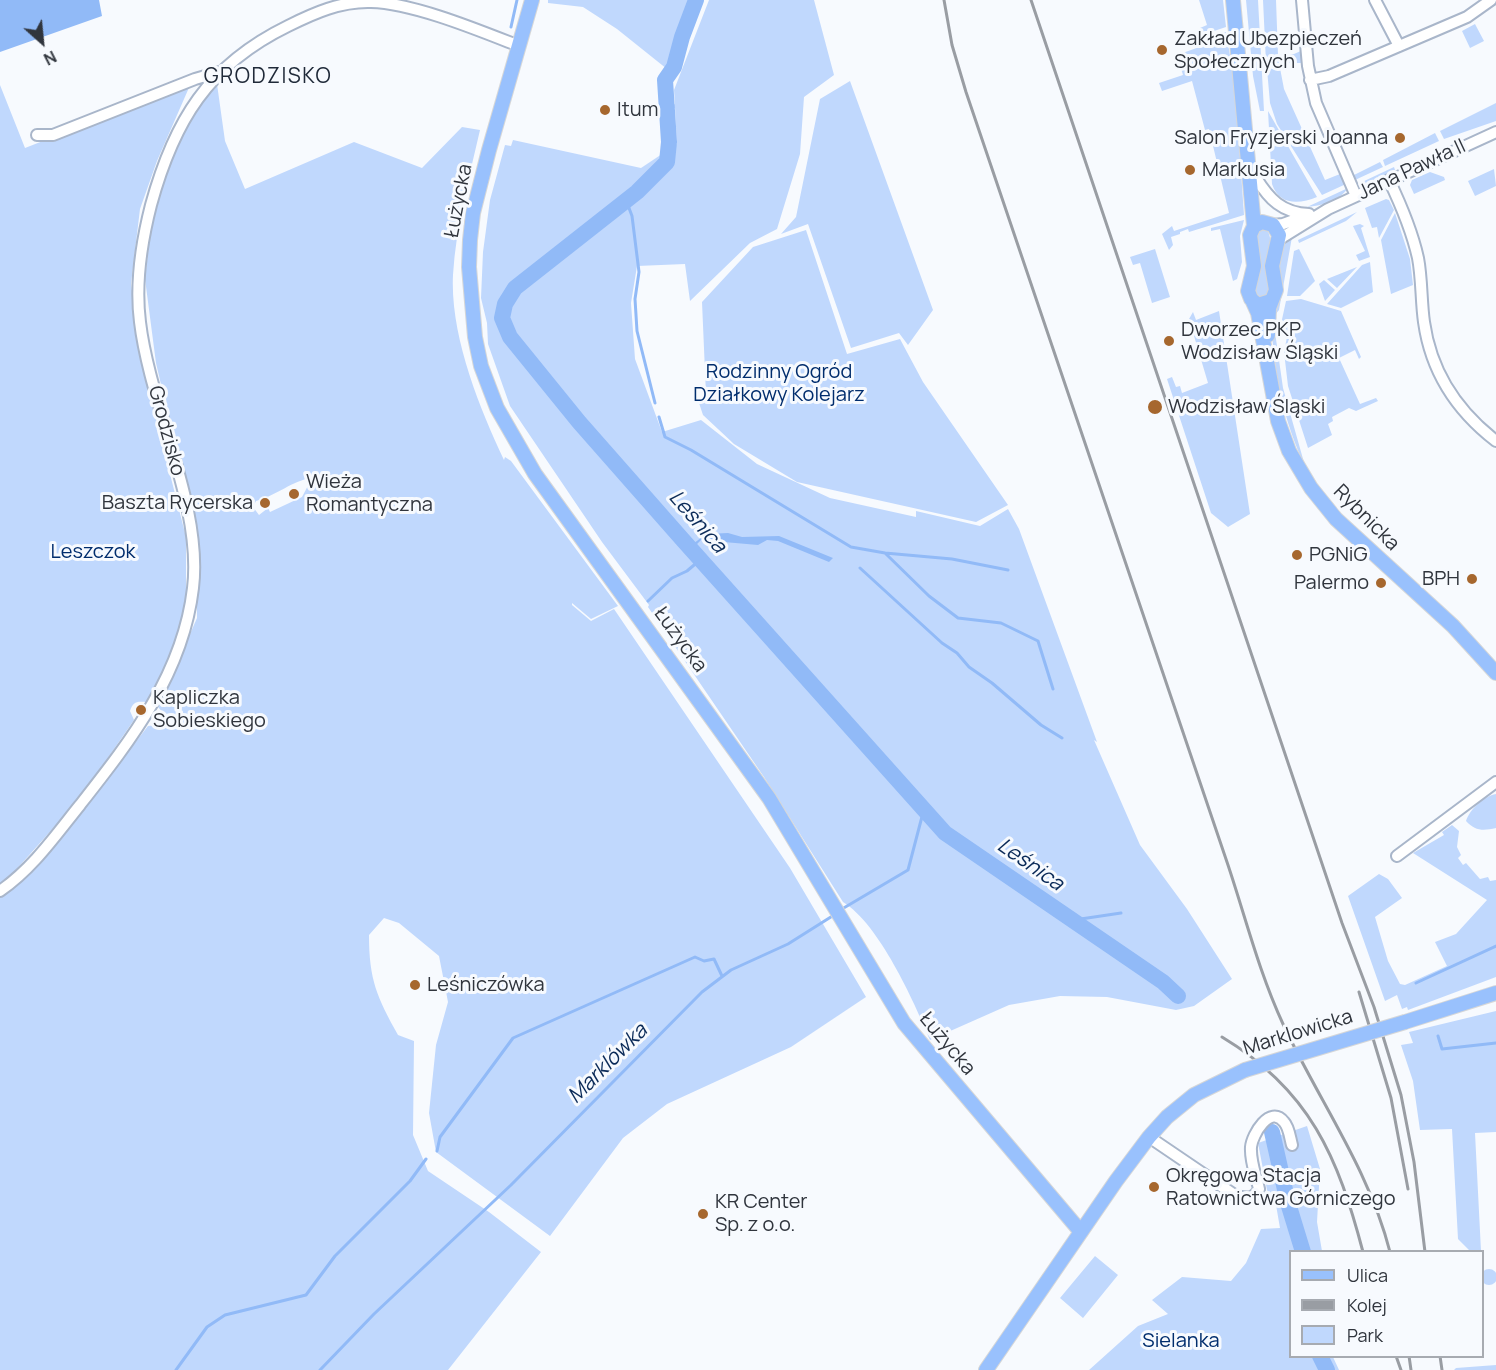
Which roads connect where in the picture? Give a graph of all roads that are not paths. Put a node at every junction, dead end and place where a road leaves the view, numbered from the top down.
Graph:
1 (532, 0) edge
2 (1233, 0) edge
3 (1241, 0) edge
4 (1302, 0) edge
5 (1375, 0) edge
6 (1491, 0) edge
7 (519, 46) junction
8 (1399, 46) junction
9 (220, 72) junction
10 (1310, 80) junction
11 (1496, 132) edge
12 (37, 135) dead end
13 (1256, 178) junction
14 (1389, 180) junction
15 (1356, 196) junction
16 (1328, 209) junction
17 (1309, 214) junction
18 (1271, 224) junction
19 (1254, 226) junction
20 (1278, 240) junction
21 (1271, 301) junction
22 (1253, 302) junction
23 (1266, 355) junction
24 (1496, 441) edge
25 (1496, 673) edge
26 (1496, 782) edge
27 (1397, 856) dead end
28 (0, 891) edge
29 (1496, 995) edge
30 (1149, 1137) junction
31 (1292, 1145) dead end
32 (1081, 1232) junction
33 (986, 1370) edge

1 - 7 main road, Łużycka
2 - 19 main road, Rybnicka
3 - 13 main road
4 - 10 street
5 - 8 street
6 - 8 street
7 - 9 street, Grodzisko
7 - 32 main road, Łużycka
8 - 10 street
9 - 12 street, Grodzisko
9 - 28 street, Grodzisko
10 - 15 street
11 - 14 street, Jana Pawła II
13 - 17 street
13 - 18 main road
14 - 15 street, Jana Pawła II
14 - 24 street
15 - 16 street, Jana Pawła II
16 - 17 street, Jana Pawła II
16 - 20 street, Jana Pawła II
17 - 18 street, Jana Pawła II
18 - 19 main road
18 - 20 main road
19 - 22 main road, Rybnicka
20 - 21 main road, Rybnicka
21 - 22 main road
21 - 23 main road, Rybnicka
22 - 23 main road, Rybnicka
23 - 25 main road, Rybnicka
26 - 27 street
29 - 30 main road, Marklowicka, bridge
30 - 31 street
30 - 32 main road, Marklowicka
32 - 33 main road, Marklowicka

